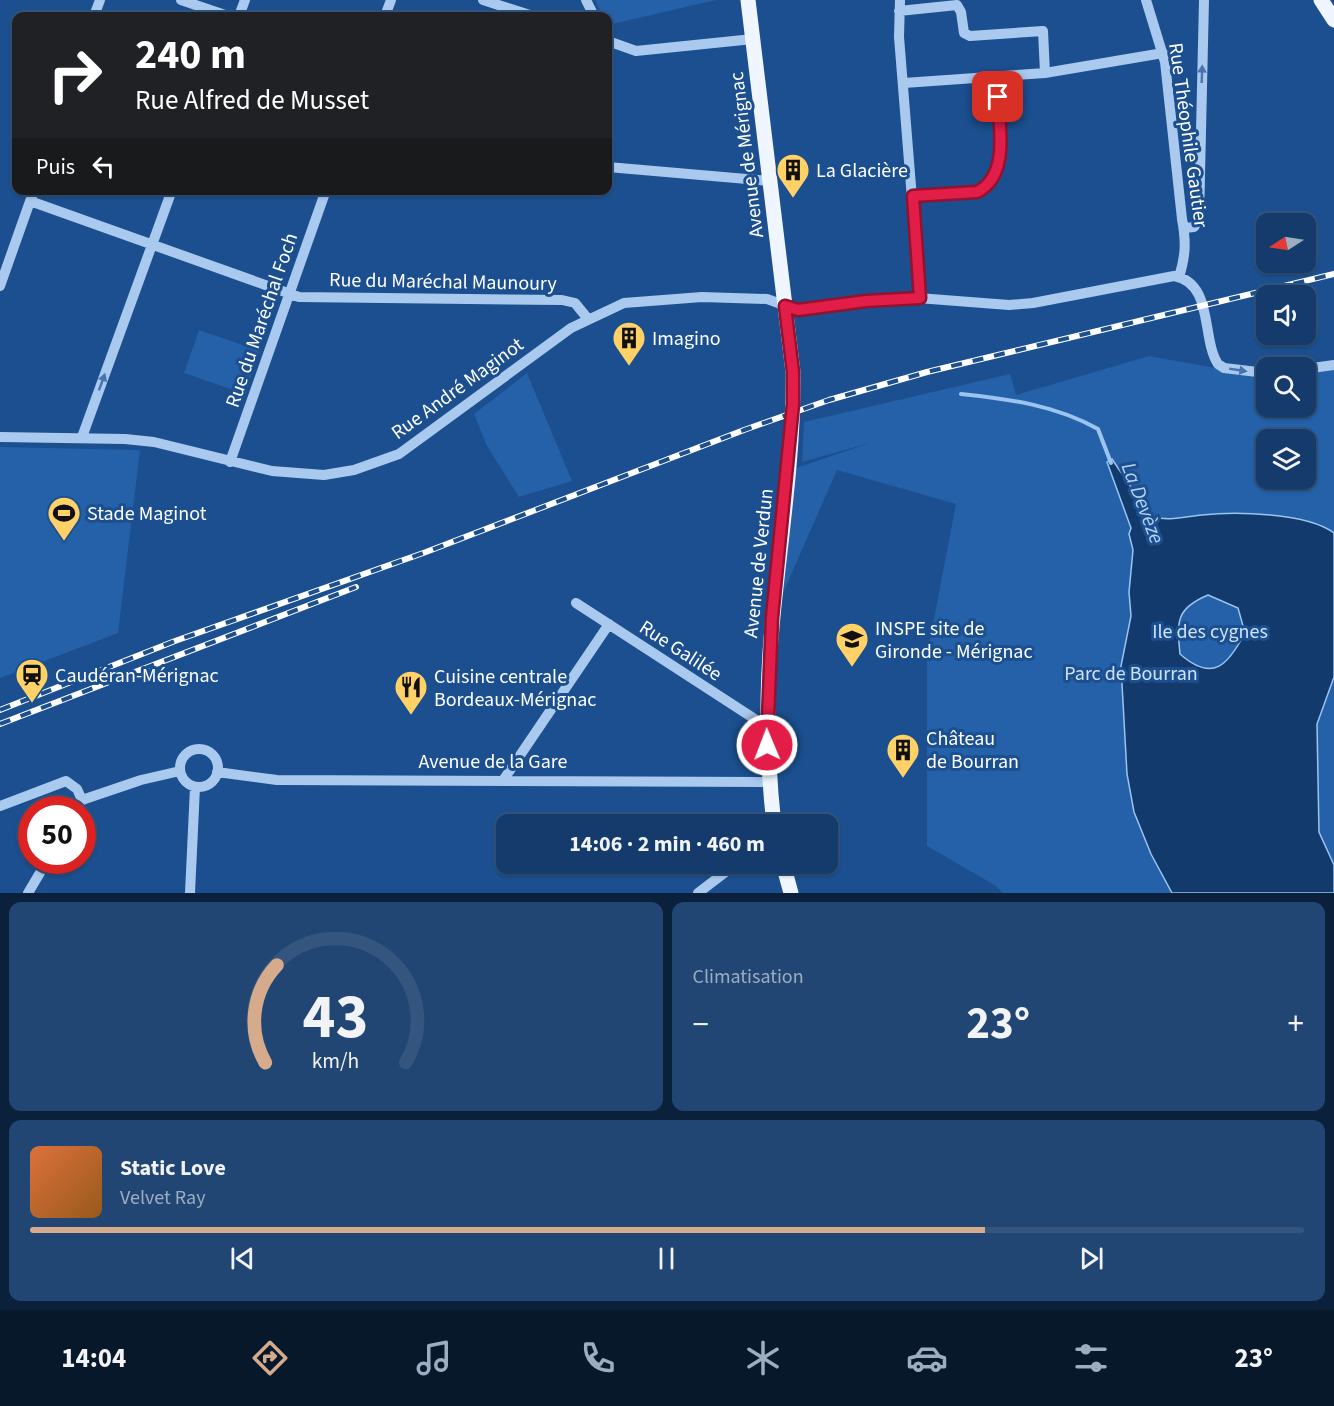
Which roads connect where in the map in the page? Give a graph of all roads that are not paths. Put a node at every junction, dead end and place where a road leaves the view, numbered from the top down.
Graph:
1 (181, 0) edge
2 (483, 0) edge
3 (748, 0) edge
4 (1146, 0) edge
5 (1204, 0) edge
6 (1321, 0) edge
7 (900, 5) edge
8 (216, 12) edge
9 (520, 12) edge
10 (1334, 20) edge
11 (753, 39) junction
12 (612, 42) edge
13 (1163, 53) junction
14 (1045, 74) junction
15 (996, 78) junction
16 (904, 83) junction
17 (612, 167) edge
18 (771, 181) junction
19 (170, 195) edge
20 (324, 195) edge
21 (32, 196) edge
22 (913, 196) junction
23 (1185, 228) junction
24 (151, 244) junction
25 (1179, 277) junction
26 (0, 286) edge
27 (290, 293) junction
28 (920, 298) junction
29 (785, 306) junction
30 (588, 319) junction
31 (1334, 365) edge
32 (1316, 367) edge
33 (1256, 372) edge
34 (0, 437) edge
35 (82, 437) junction
36 (230, 462) junction
37 (576, 603) dead end
38 (609, 624) junction
39 (767, 727) junction
40 (180, 771) junction
41 (217, 772) junction
42 (504, 779) junction
43 (769, 782) junction
44 (195, 787) junction
45 (26, 796) edge
46 (78, 796) edge
47 (96, 798) edge
48 (18, 799) edge
49 (0, 806) edge
50 (773, 814) edge
51 (39, 874) edge
52 (723, 874) edge
53 (786, 874) edge
54 (28, 893) edge
55 (190, 893) edge
56 (698, 893) edge
57 (791, 893) edge

1 - 8 street
2 - 9 street
3 - 11 main road, Avenue de Mérignac
4 - 13 street, Rue Théophile Gautier
23 -> 5 street
6 - 10 main road
7 - 14 street
7 - 16 street
11 - 12 street
11 - 18 main road, Avenue de Mérignac
13 - 14 street
13 - 23 street, Rue Théophile Gautier
14 - 15 street
15 - 16 street
15 - 22 street
16 - 22 street
17 - 18 street
18 - 29 main road, Avenue de Mérignac
19 - 24 street
20 - 27 street, Rue du Maréchal Foch
21 - 24 street, Rue du Maréchal Maunoury
21 - 26 street
22 - 28 street
23 - 25 street, Rue Théophile Gautier
24 - 27 street, Rue du Maréchal Maunoury
35 -> 24 street
25 - 28 street, Rue André Maginot
25 -> 33 street
27 - 30 street, Rue du Maréchal Maunoury
27 - 36 street, Rue du Maréchal Foch
28 - 29 street, Rue André Maginot
29 - 30 street, Rue André Maginot
29 - 39 main road, Avenue de Verdun
30 - 36 street, Rue André Maginot
31 - 32 street
34 - 35 street, Rue André Maginot
35 - 36 street, Rue André Maginot
37 - 38 street, Rue Galilée
38 - 39 street, Rue Galilée
38 - 42 street
39 - 43 main road, Avenue de Verdun
40 - 41 street
40 - 44 street
40 - 47 street
41 - 42 street, Avenue de la Gare
41 - 44 street
42 - 43 street, Avenue de la Gare
43 - 50 main road, Avenue de Verdun
44 - 55 street
45 - 46 street
48 - 49 street
51 - 54 street
52 - 56 street
53 - 57 main road

